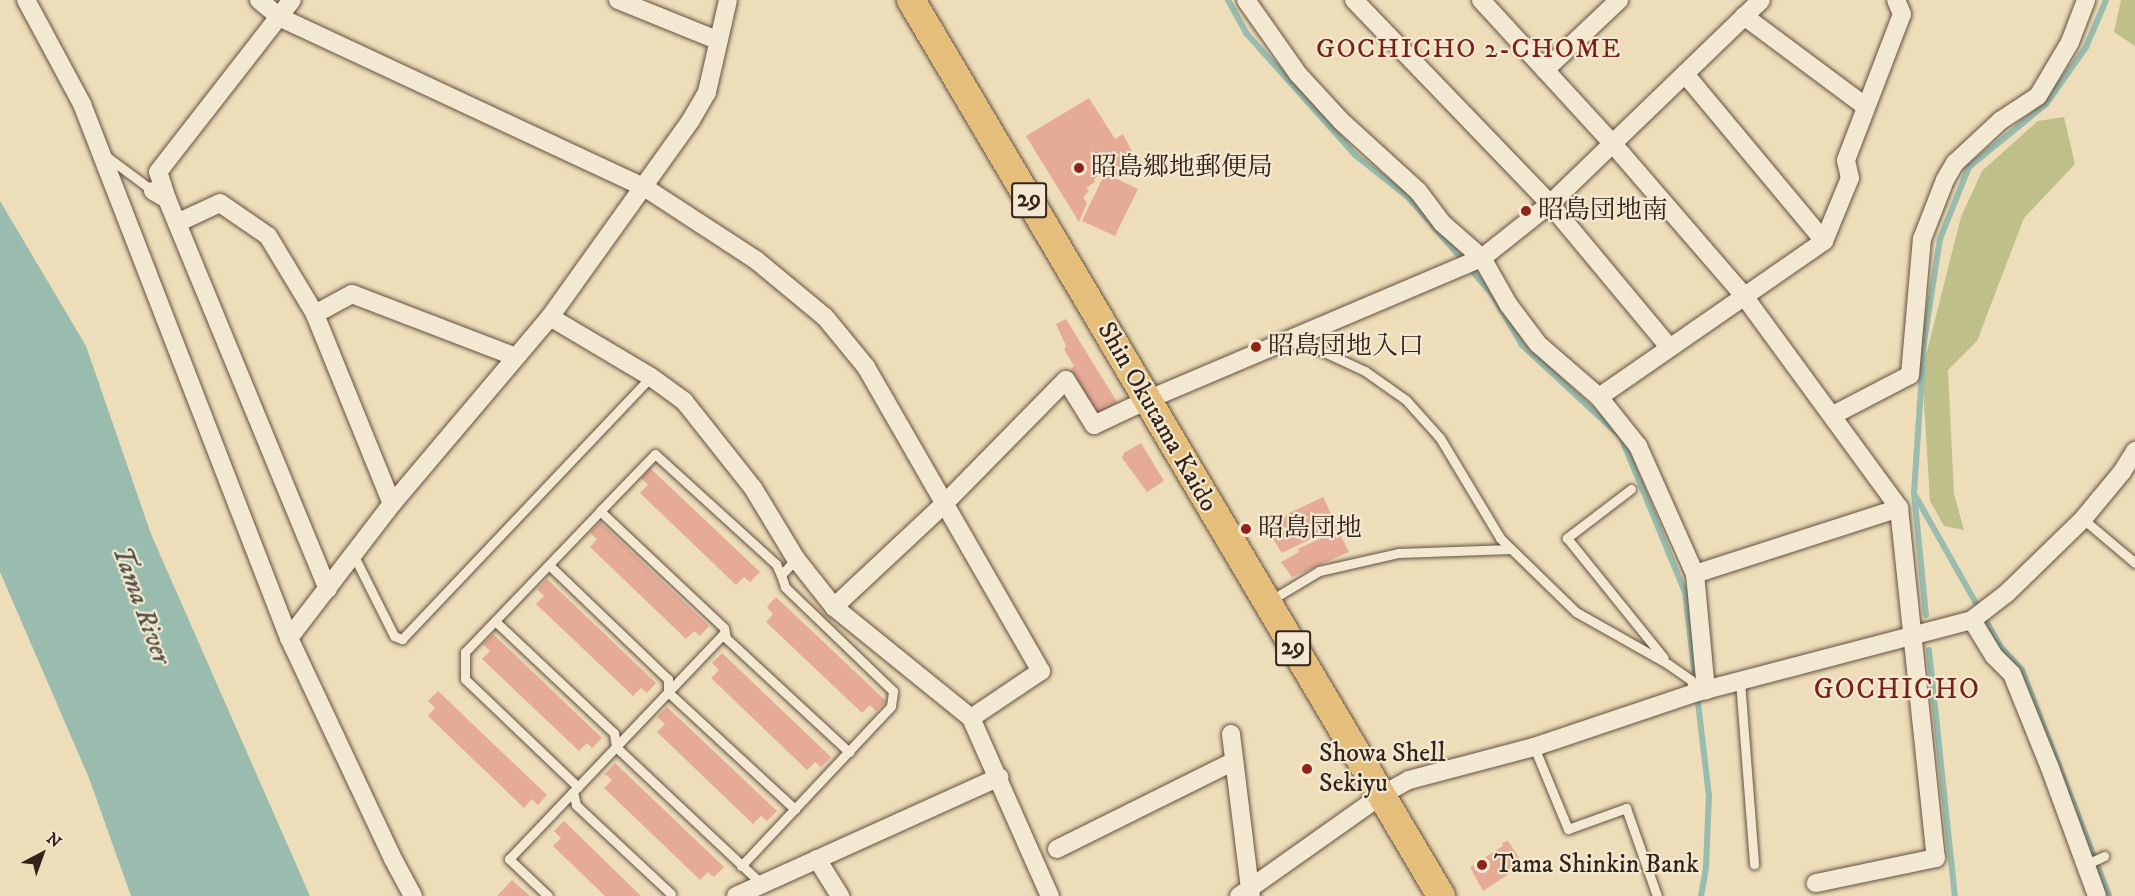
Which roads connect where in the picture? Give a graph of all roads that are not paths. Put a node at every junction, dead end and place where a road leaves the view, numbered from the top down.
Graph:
1 (26, 0) edge
2 (259, 0) edge
3 (292, 0) edge
4 (618, 0) edge
5 (728, 0) edge
6 (911, 0) edge
7 (1246, 0) edge
8 (1354, 0) edge
9 (1482, 0) edge
10 (1619, 0) edge
11 (1761, 0) edge
12 (1896, 0) edge
13 (2083, 1) edge
14 (1744, 16) junction
15 (279, 17) junction
16 (717, 40) junction
17 (1545, 70) junction
18 (1685, 74) junction
19 (1866, 107) junction
20 (1613, 144) junction
21 (101, 153) junction
22 (644, 187) junction
23 (160, 195) junction
24 (1550, 204) junction
25 (177, 223) junction
26 (1824, 240) junction
27 (1479, 259) junction
28 (1744, 296) junction
29 (315, 314) junction
30 (550, 317) junction
31 (1293, 337) junction
32 (1670, 348) junction
33 (516, 357) junction
34 (651, 377) junction
35 (1599, 397) junction
36 (1147, 400) junction
37 (1833, 415) junction
38 (2135, 451) edge
39 (1631, 489) dead end
40 (392, 504) junction
41 (944, 504) junction
42 (1899, 508) junction
43 (600, 511) junction
44 (2083, 519) junction
45 (1511, 549) junction
46 (354, 556) junction
47 (796, 559) junction
48 (2135, 563) edge
49 (549, 565) junction
50 (1695, 574) junction
51 (781, 575) junction
52 (328, 589) junction
53 (1266, 603) junction
54 (834, 607) junction
55 (1973, 620) junction
56 (495, 621) junction
57 (725, 632) junction
58 (1911, 636) junction
59 (290, 639) junction
60 (1668, 664) junction
61 (1740, 681) junction
62 (1702, 691) junction
63 (668, 692) junction
64 (971, 718) junction
65 (1231, 734) dead end
66 (616, 747) junction
67 (1534, 747) junction
68 (849, 752) junction
69 (1234, 761) junction
70 (999, 777) junction
71 (575, 790) junction
72 (1380, 796) junction
73 (795, 809) junction
74 (1057, 849) dead end
75 (2104, 856) dead end
76 (817, 859) junction
77 (1754, 864) dead end
78 (2088, 864) junction
79 (741, 866) junction
80 (1816, 883) dead end
81 (762, 884) junction
82 (671, 894) dead end
83 (1247, 894) edge
84 (413, 896) edge
85 (548, 896) edge
86 (736, 896) edge
87 (840, 896) edge
88 (1050, 896) edge
89 (1441, 896) edge
90 (1657, 896) edge
91 (2097, 896) edge

1 - 21 street
2 - 15 street
3 - 15 street
4 - 16 street
5 - 16 street
6 - 36 main road, Shin Okutama Kaido / 29
7 - 27 street
8 - 24 street
9 - 17 street
10 - 17 street
11 - 14 street
12 - 19 street
13 - 37 street
14 - 18 street
14 - 19 street
15 - 22 street
15 - 23 street
16 - 22 street
17 - 20 street
18 - 20 street
18 - 26 street
19 - 26 street
20 - 24 street
20 - 28 street
21 - 23 lane
21 - 59 street
22 - 30 street
22 - 41 street
23 - 25 street
24 - 27 street
24 - 32 street
25 - 29 street
25 - 52 street
26 - 28 street
27 - 31 street
27 - 35 street
28 - 32 street
28 - 37 street
29 - 33 street
29 - 40 street
30 - 33 street
30 - 34 street
31 - 36 street
31 - 45 lane
32 - 35 street
33 - 40 street
34 - 46 lane
34 - 47 street
35 - 50 street
36 - 41 street
36 - 53 main road, Shin Okutama Kaido / 29
37 - 42 street
38 - 44 street
39 - 60 lane
40 - 46 street
41 - 54 street
41 - 64 street
42 - 50 street
42 - 58 street
43 - 49 lane
43 - 51 lane
43 - 57 lane
44 - 48 lane
44 - 55 street
45 - 53 lane
45 - 60 lane
46 - 52 street
47 - 51 lane
47 - 54 street
49 - 56 lane
49 - 63 lane
50 - 62 street
51 - 68 lane
52 - 59 street
53 - 72 main road, Shin Okutama Kaido / 29
54 - 64 street
55 - 58 street
55 - 78 street
56 - 66 lane
56 - 71 lane
57 - 63 lane
57 - 68 lane
58 - 61 street
58 - 80 street
59 - 84 street
60 - 62 lane
61 - 62 street
61 - 77 lane
62 - 67 street
63 - 66 lane
63 - 73 lane
64 - 70 street
65 - 69 street
66 - 71 lane
66 - 79 lane
67 - 72 street
67 - 90 lane
68 - 73 lane
69 - 74 street
69 - 83 street
70 - 76 street
70 - 88 street
71 - 82 lane
71 - 85 lane
72 - 83 street
72 - 89 main road, Shin Okutama Kaido / 29
73 - 79 lane
75 - 78 lane
76 - 81 street
76 - 87 street
78 - 91 street
79 - 81 lane
81 - 86 street

